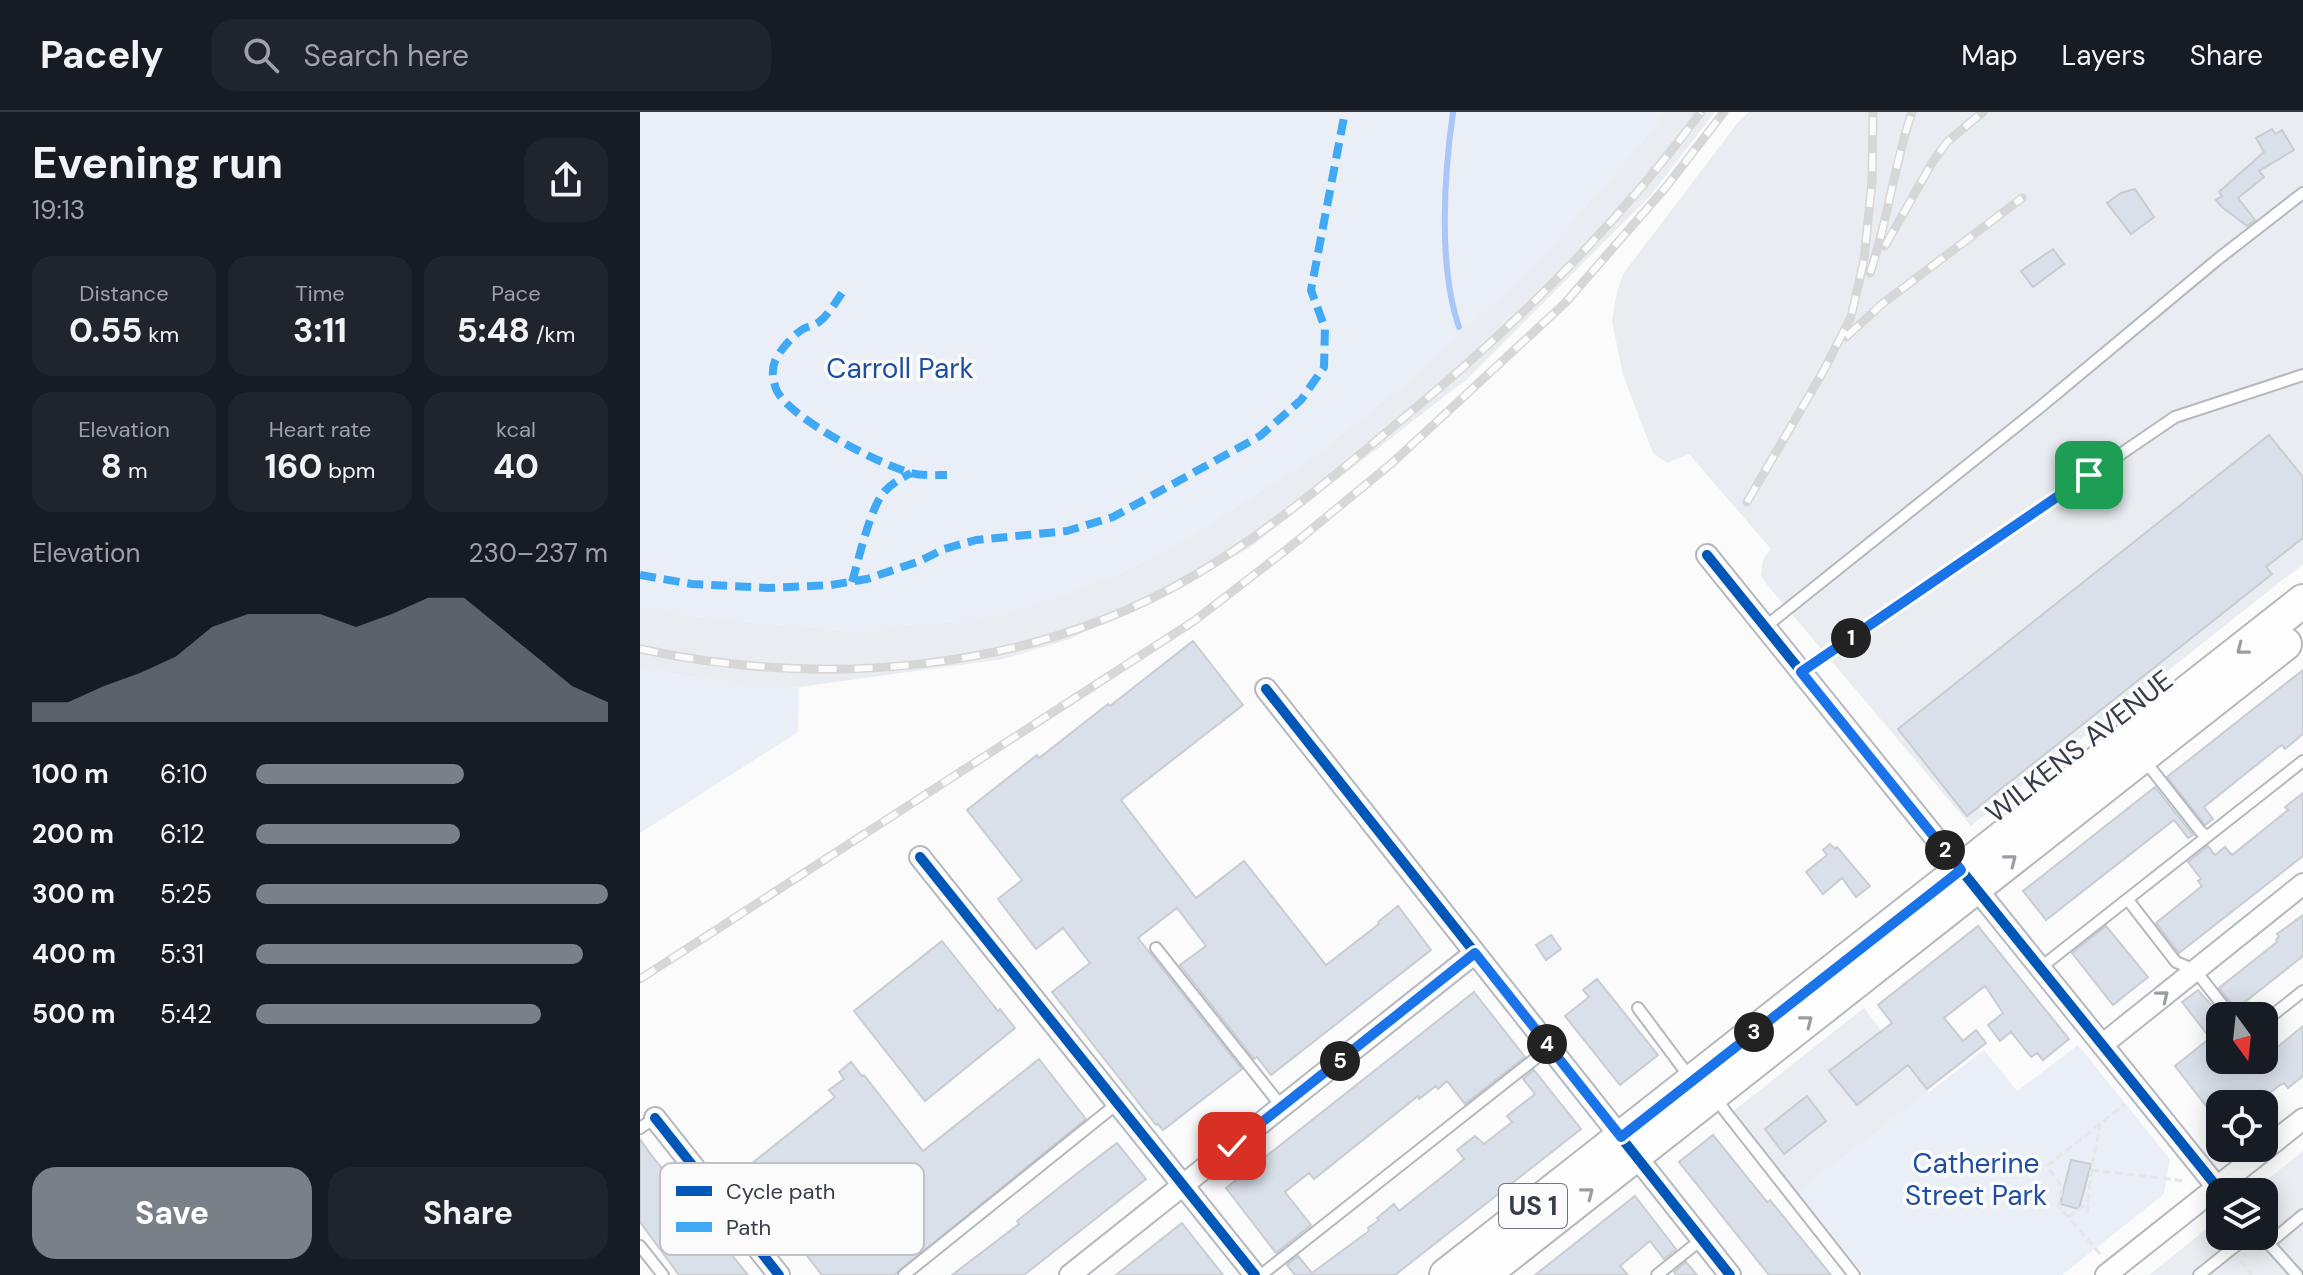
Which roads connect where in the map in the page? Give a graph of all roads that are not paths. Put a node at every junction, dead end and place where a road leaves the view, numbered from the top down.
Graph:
1 (2303, 193) edge
2 (2303, 375) edge
3 (1707, 555) dead end
4 (2303, 601) edge
5 (1765, 627) junction
6 (2303, 629) edge
7 (1801, 672) junction
8 (1266, 689) dead end
9 (2142, 756) junction
10 (2303, 761) edge
11 (2207, 836) junction
12 (920, 857) dead end
13 (1968, 879) junction
14 (2303, 884) edge
15 (2128, 900) junction
16 (1156, 948) dead end
17 (1475, 953) junction
18 (2040, 968) junction
19 (2195, 970) junction
20 (2303, 991) edge
21 (2220, 1002) edge
22 (1638, 1008) dead end
23 (2278, 1011) edge
24 (2102, 1045) junction
25 (1550, 1047) junction
26 (1703, 1088) junction
27 (1118, 1103) junction
28 (1282, 1107) junction
29 (2303, 1119) edge
30 (647, 1123) edge
31 (1628, 1146) junction
32 (682, 1163) edge
33 (2209, 1178) edge
34 (2233, 1178) edge
35 (1183, 1185) junction
36 (2206, 1200) edge
37 (2303, 1215) edge
38 (2278, 1231) edge
39 (1702, 1239) junction
40 (640, 1246) edge
41 (2230, 1250) edge
42 (2274, 1250) edge
43 (762, 1255) edge
44 (663, 1275) edge
45 (779, 1275) edge
46 (904, 1275) edge
47 (1070, 1275) edge
48 (1258, 1275) edge
49 (1446, 1275) edge
50 (1483, 1275) edge
51 (1657, 1275) edge
52 (1730, 1275) edge
53 (1854, 1275) edge
54 (2106, 1275) edge
55 (2199, 1275) edge
56 (2297, 1275) edge

1 - 5 lane
2 - 7 lane
3 - 5 street
4 -> 13 main road, WILKENS AVENUE / US 1
5 - 7 street
6 - 9 main road, WILKENS AVENUE / US 1
7 - 13 street
8 - 17 street
9 - 11 lane
13 -> 9 main road, WILKENS AVENUE / US 1
10 - 11 lane
11 - 15 lane
12 - 27 street
13 - 18 street
13 - 26 main road, WILKENS AVENUE / US 1
14 - 19 street
15 - 18 lane
15 - 19 lane
16 - 28 lane
17 - 25 street
17 - 28 street
18 - 24 street
19 - 21 lane
24 -> 19 street
20 - 23 lane
22 - 26 lane
24 - 33 street
25 - 31 street
25 - 48 lane
26 - 31 main road, WILKENS AVENUE / US 1
26 - 53 lane
27 - 35 street
27 - 46 lane
28 - 35 street
29 - 34 street
30 - 32 street
31 - 39 street
31 - 49 main road, WILKENS AVENUE / US 1
50 -> 31 main road, WILKENS AVENUE / US 1
35 - 47 street
35 - 48 street
36 - 54 street
37 - 38 lane
39 - 51 lane
39 - 52 street
40 - 44 lane
41 - 55 lane
42 - 56 lane
43 - 45 street

